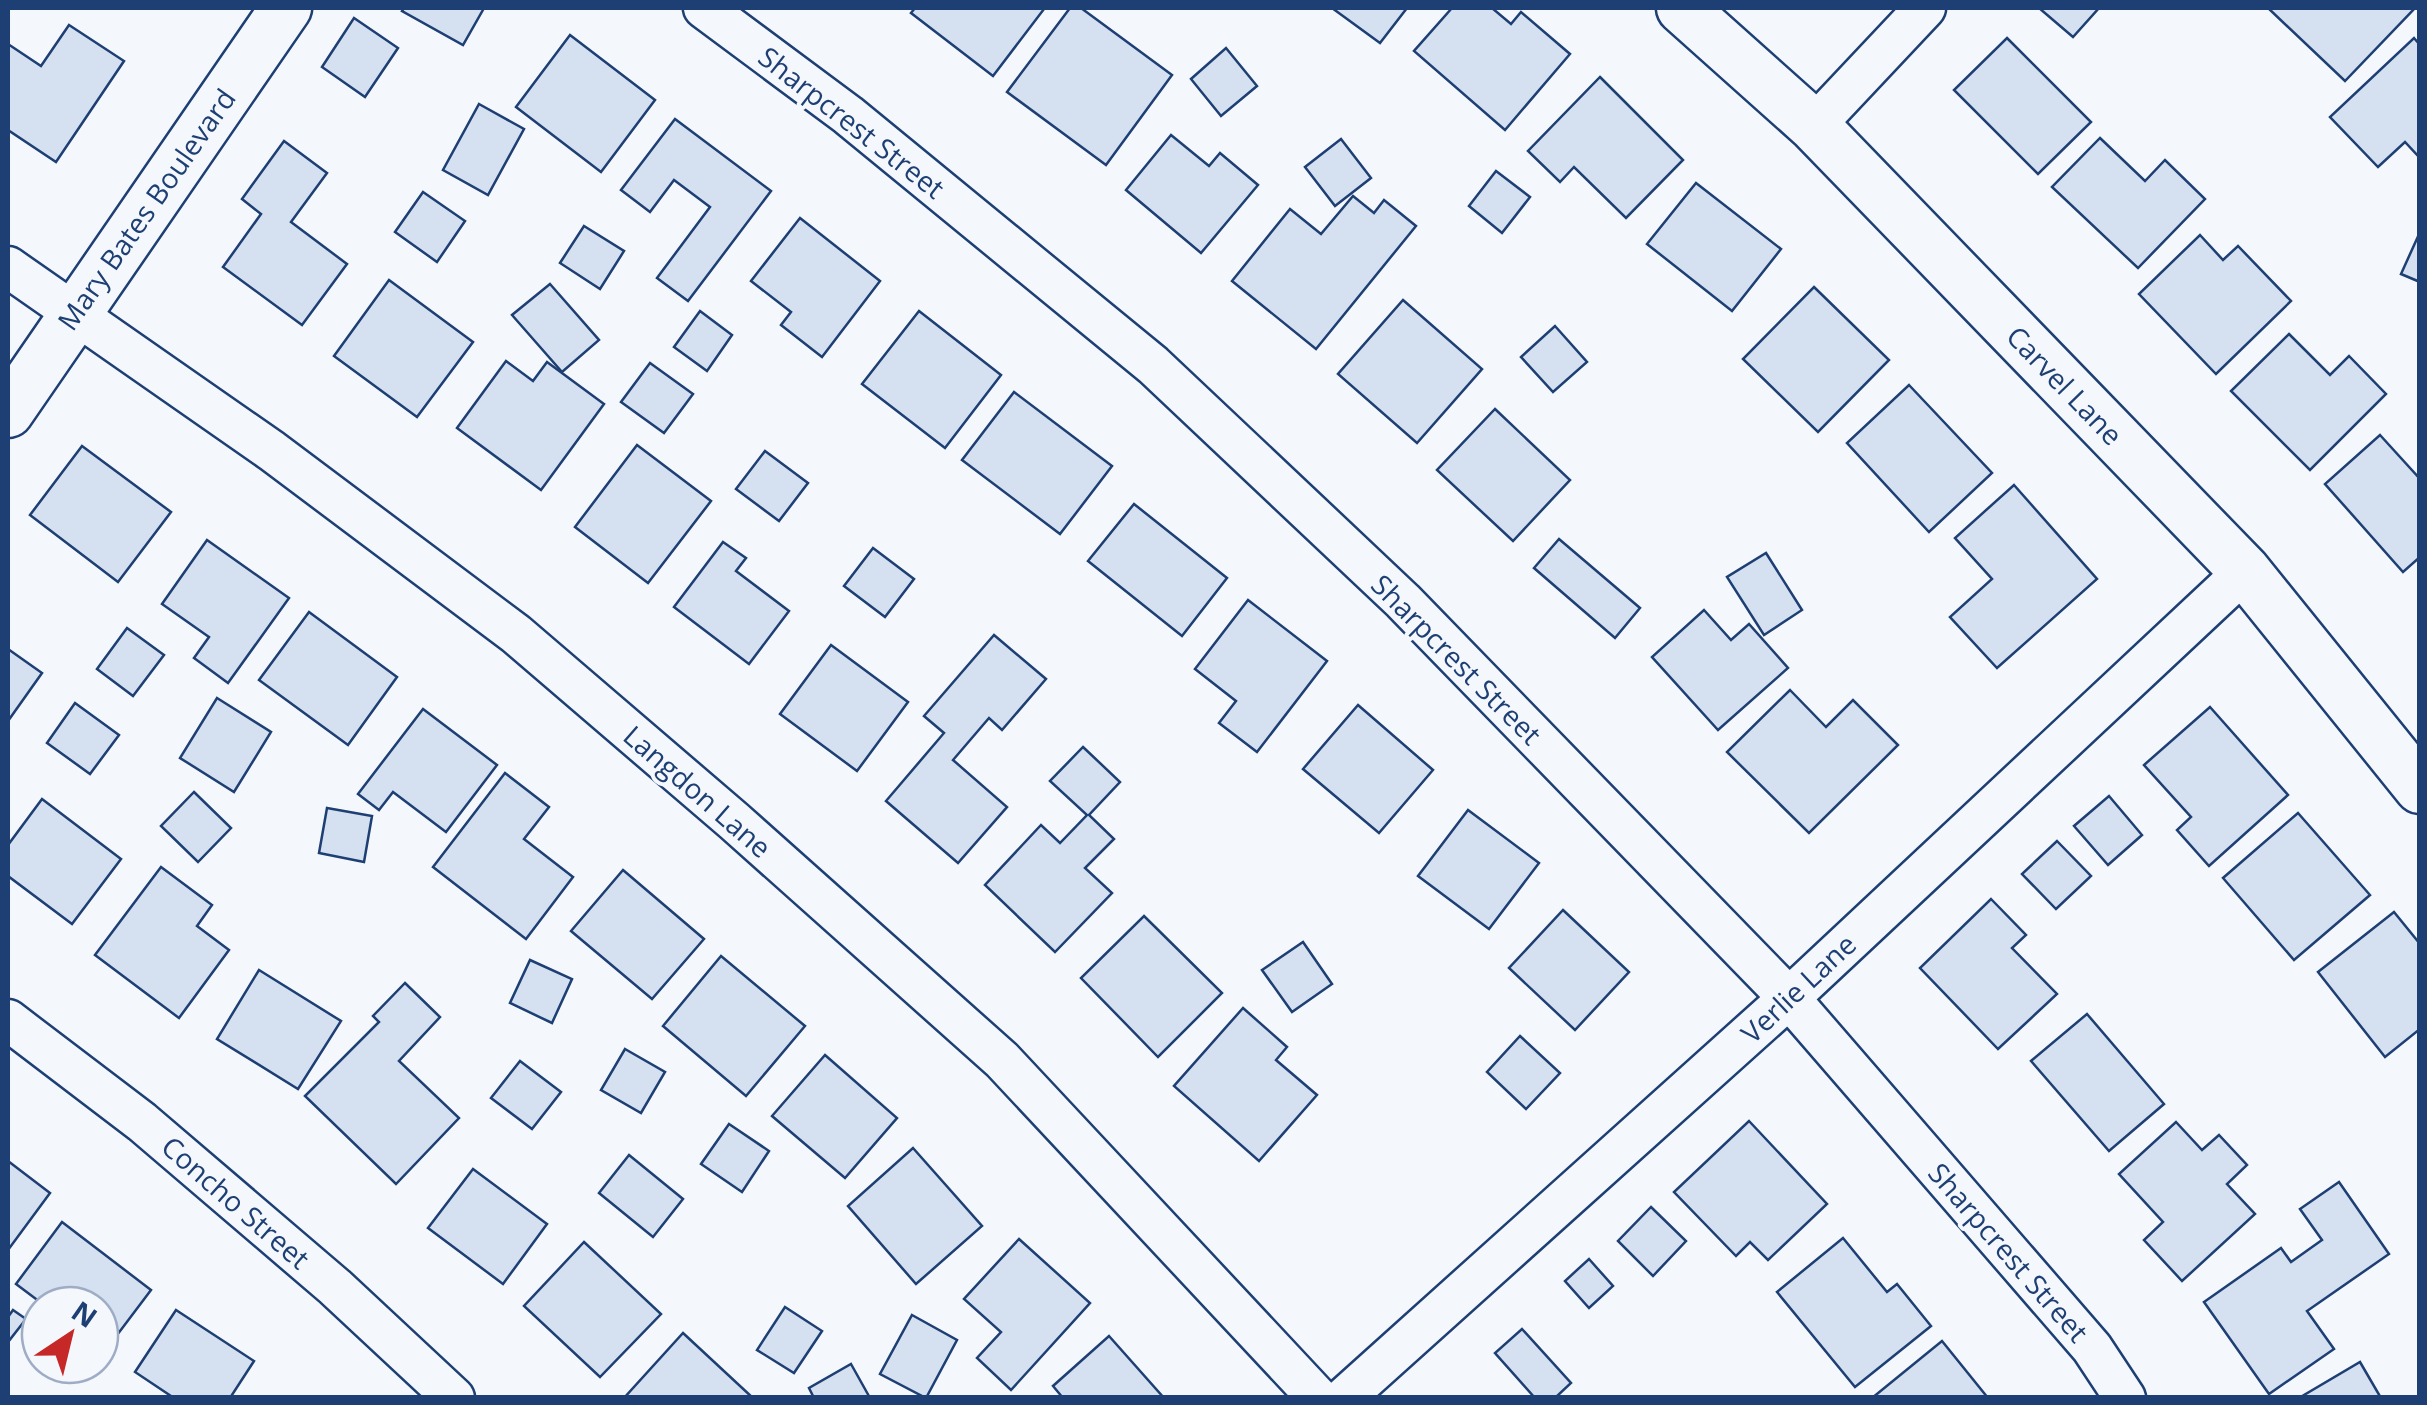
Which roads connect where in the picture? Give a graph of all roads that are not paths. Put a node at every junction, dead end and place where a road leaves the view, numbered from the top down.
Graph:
1 (286, 8) edge
2 (704, 8) edge
3 (1682, 8) edge
4 (1925, 8) edge
5 (1814, 126) junction
6 (8, 267) edge
7 (75, 312) junction
8 (8, 412) edge
9 (2245, 571) junction
10 (2420, 788) edge
11 (1789, 998) junction
12 (8, 1020) edge
13 (454, 1398) edge
14 (1318, 1398) edge
15 (1344, 1398) edge
16 (2126, 1398) edge

1 - 7 street, Mary Bates Boulevard
2 - 11 street, Sharpcrest Street
3 - 5 street, Carvel Lane
4 - 5 street
5 - 9 street, Carvel Lane
6 - 7 street, Langdon Lane
7 - 8 street, Mary Bates Boulevard
7 - 14 street, Langdon Lane
9 - 10 street, Carvel Lane
9 - 11 street, Verlie Lane
11 - 15 street, Verlie Lane
11 - 16 street, Sharpcrest Street
12 - 13 street, Concho Street

